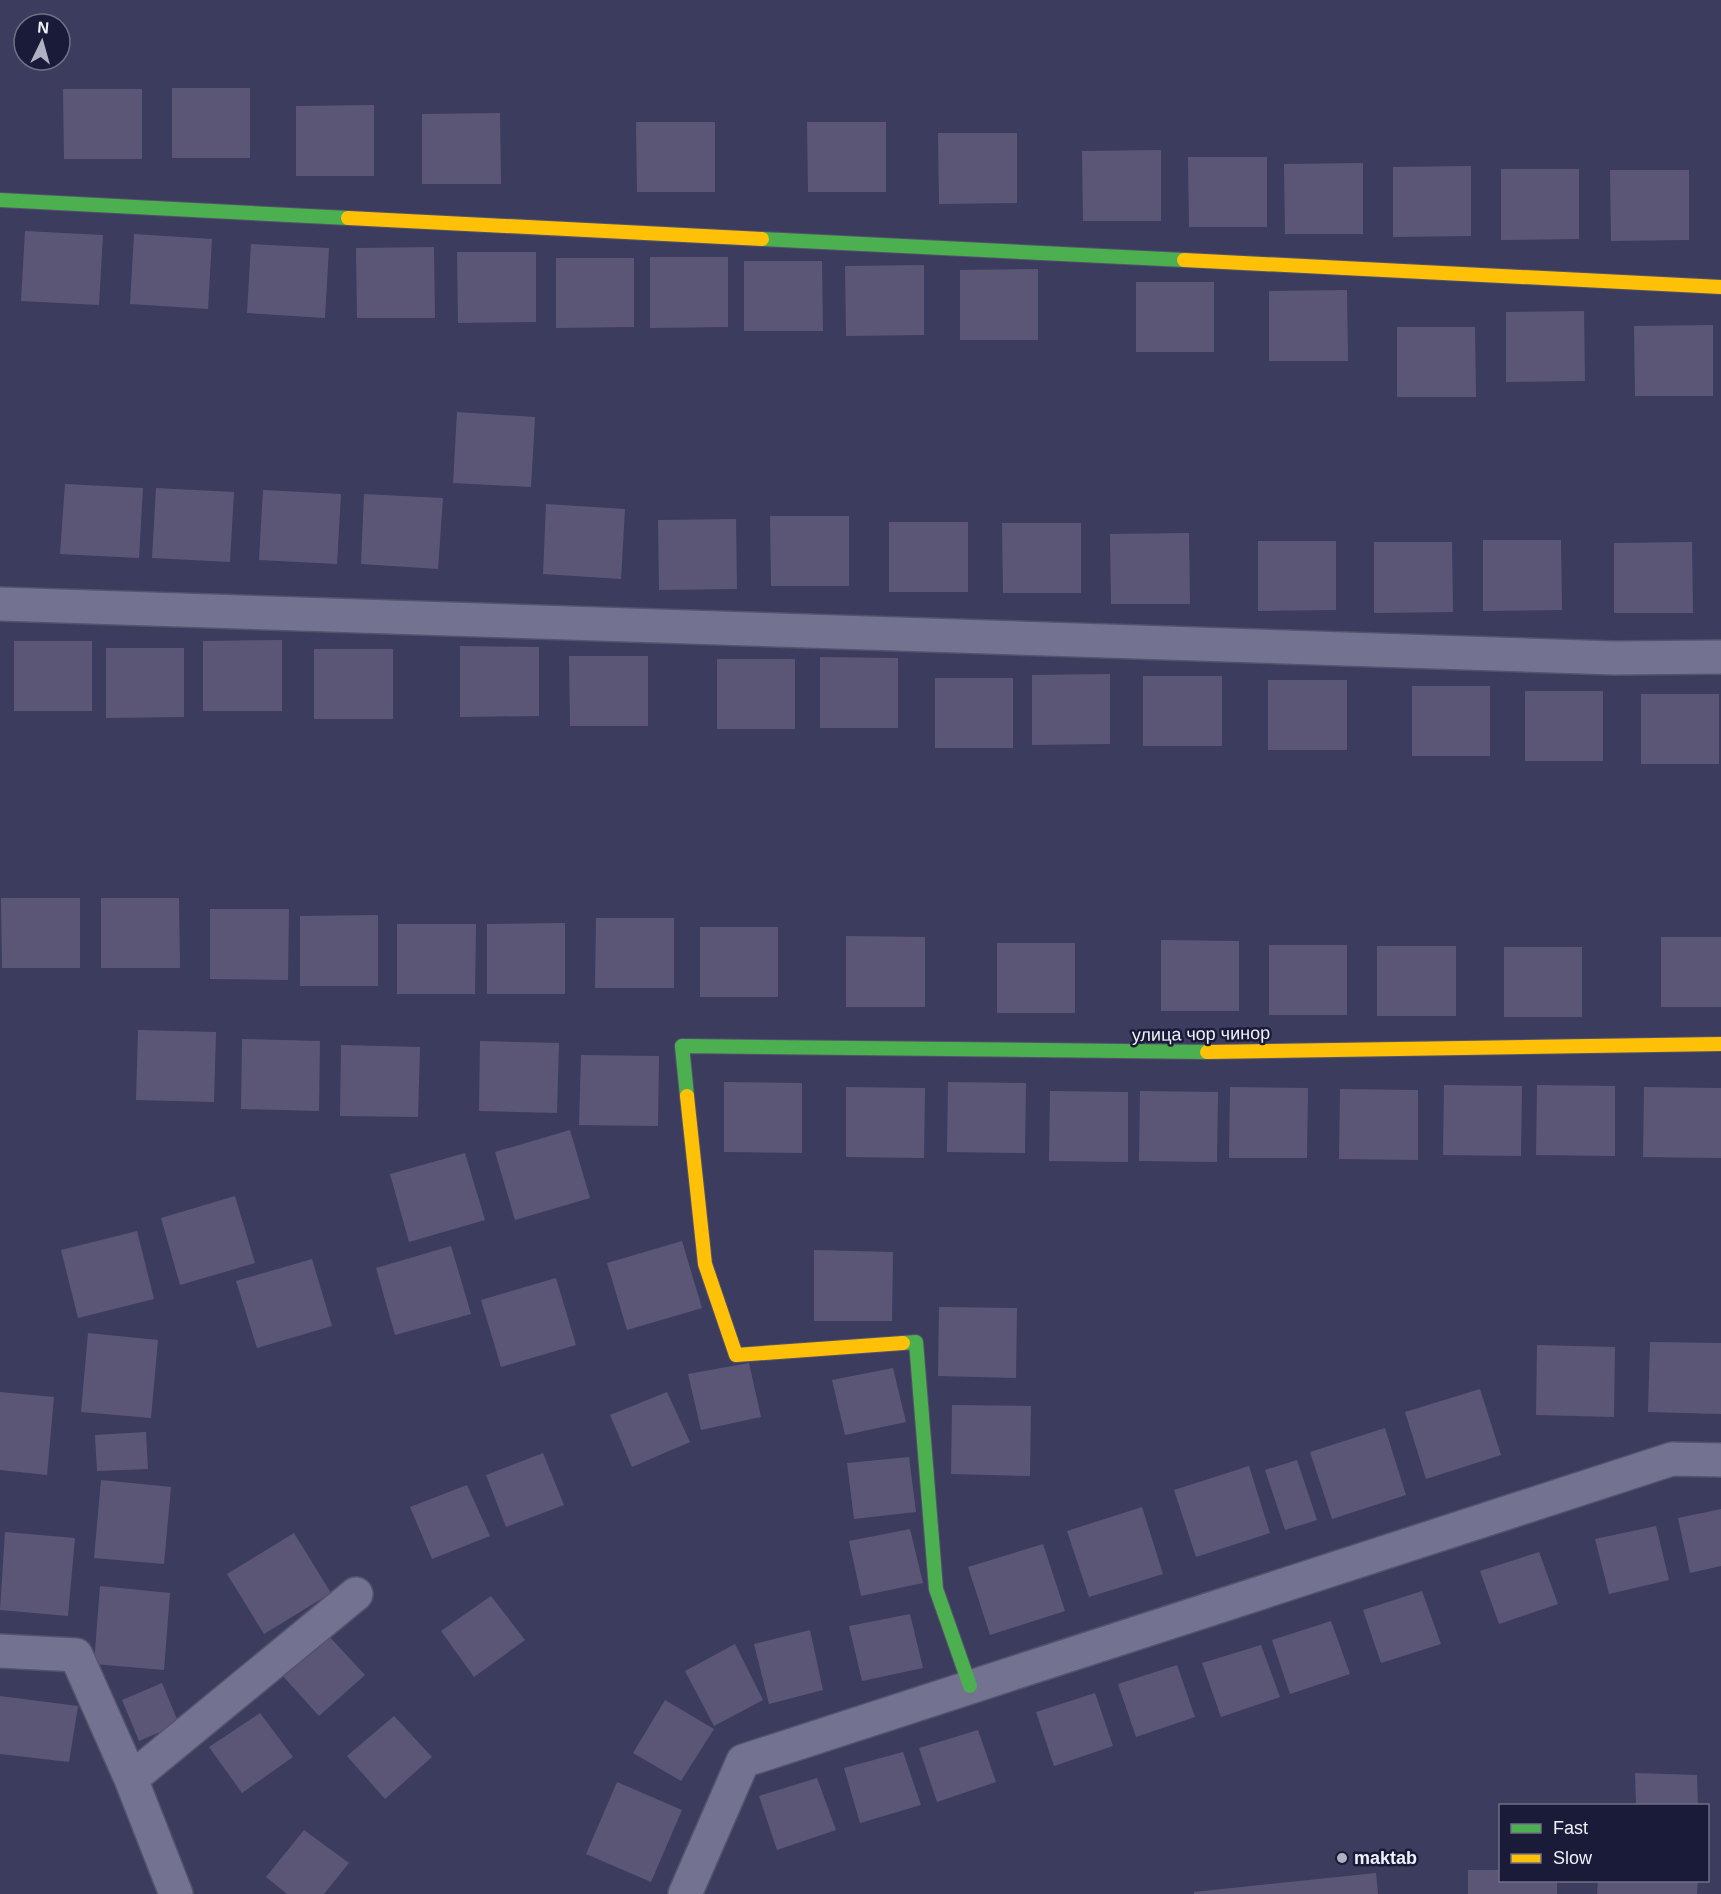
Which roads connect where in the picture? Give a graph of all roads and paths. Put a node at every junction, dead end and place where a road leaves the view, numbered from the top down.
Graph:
1 (0, 200) edge
2 (1721, 288) edge
3 (0, 604) edge
4 (1721, 657) edge
5 (1721, 1044) edge
6 (1721, 1460) edge
7 (356, 1594) dead end
8 (0, 1651) edge
9 (970, 1686) junction
10 (131, 1779) junction
11 (176, 1894) edge
12 (685, 1894) edge

1 - 2 street
3 - 4 street
5 - 9 street, улица чор чинор
6 - 9 street
7 - 10 street
8 - 10 street
9 - 12 street
10 - 11 street

